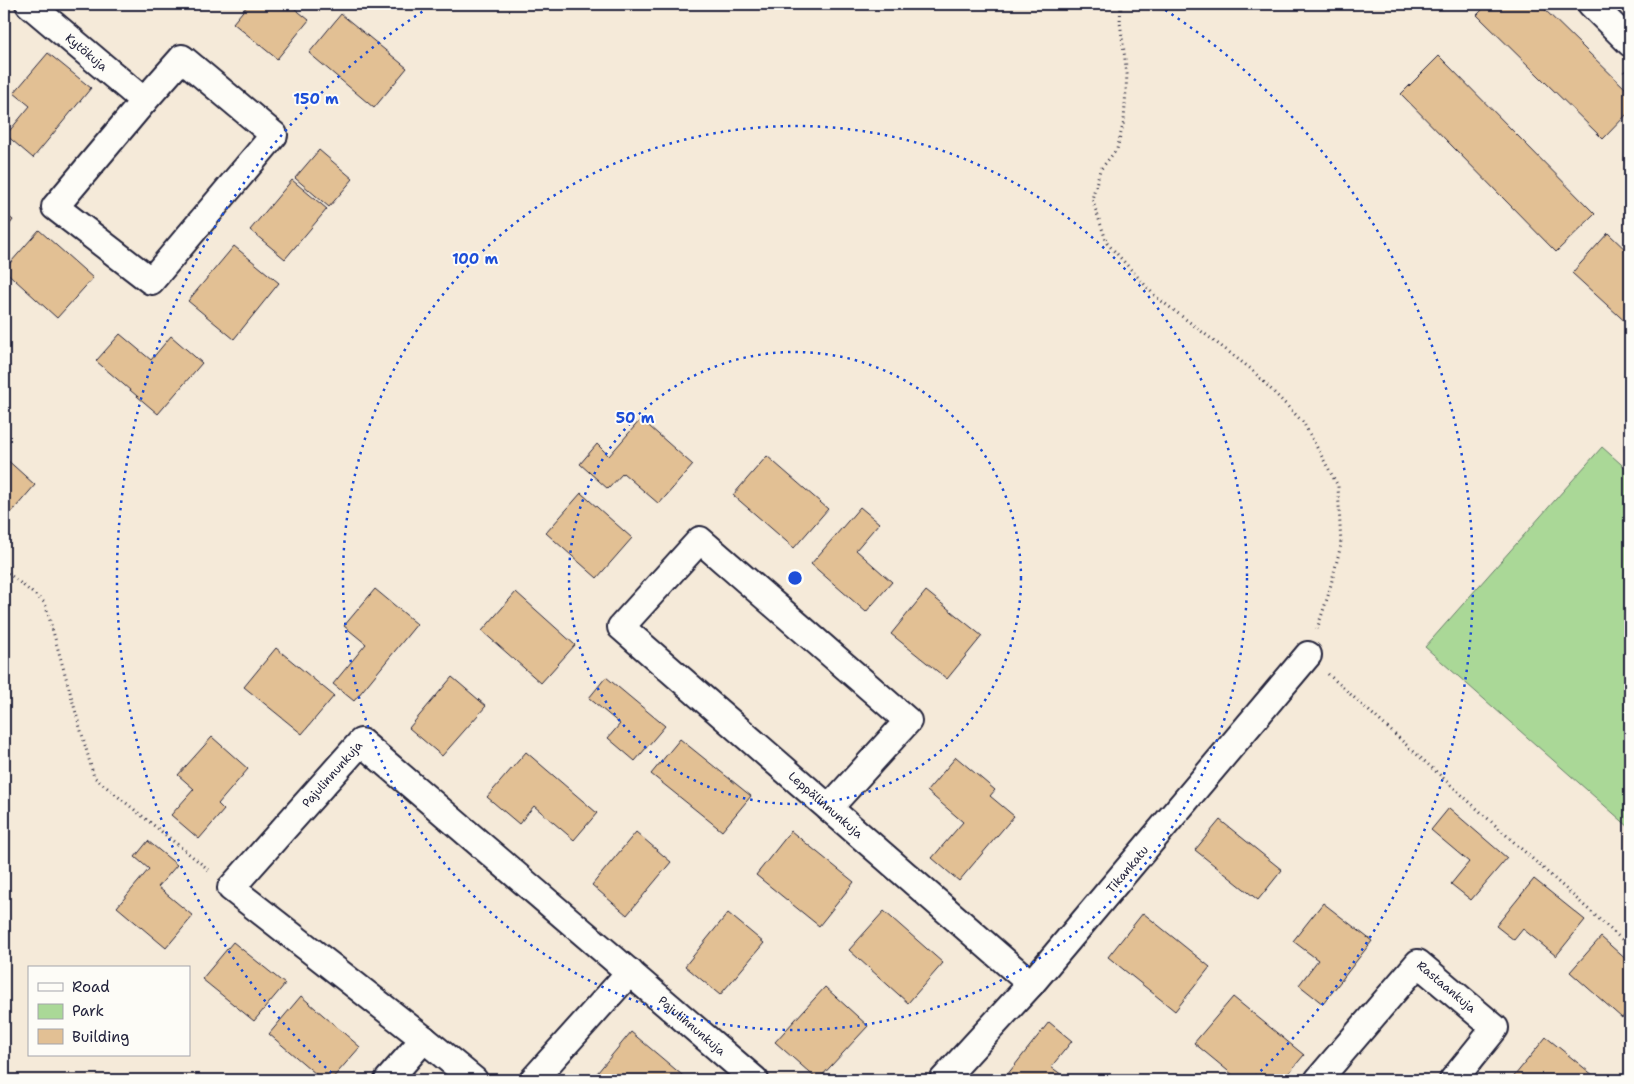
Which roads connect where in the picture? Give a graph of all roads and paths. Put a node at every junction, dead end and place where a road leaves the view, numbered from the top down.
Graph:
1 (31, 4) edge
2 (1121, 4) edge
3 (1591, 4) edge
4 (1630, 43) edge
5 (144, 101) junction
6 (4, 570) edge
7 (1308, 655) junction
8 (829, 808) junction
9 (231, 888) junction
10 (1630, 947) edge
11 (630, 972) junction
12 (1031, 984) junction
13 (424, 1039) junction
14 (388, 1080) edge
15 (474, 1080) edge
16 (533, 1080) edge
17 (755, 1080) edge
18 (944, 1080) edge
19 (1318, 1080) edge
20 (1453, 1080) edge

1 - 5 street, Kytökuja
2 - 7 path
3 - 4 street
5 - 5 street
6 - 9 path
7 - 10 path
7 - 12 street, Tikankatu
8 - 8 street, Leppälinnunkuja
8 - 12 street, Leppälinnunkuja
9 - 11 street, Pajulinnunkuja
9 - 13 street
11 - 16 street
11 - 17 street, Pajulinnunkuja
12 - 18 street, Tikankatu
13 - 14 street
13 - 15 street
19 - 20 street, Rastaankuja

